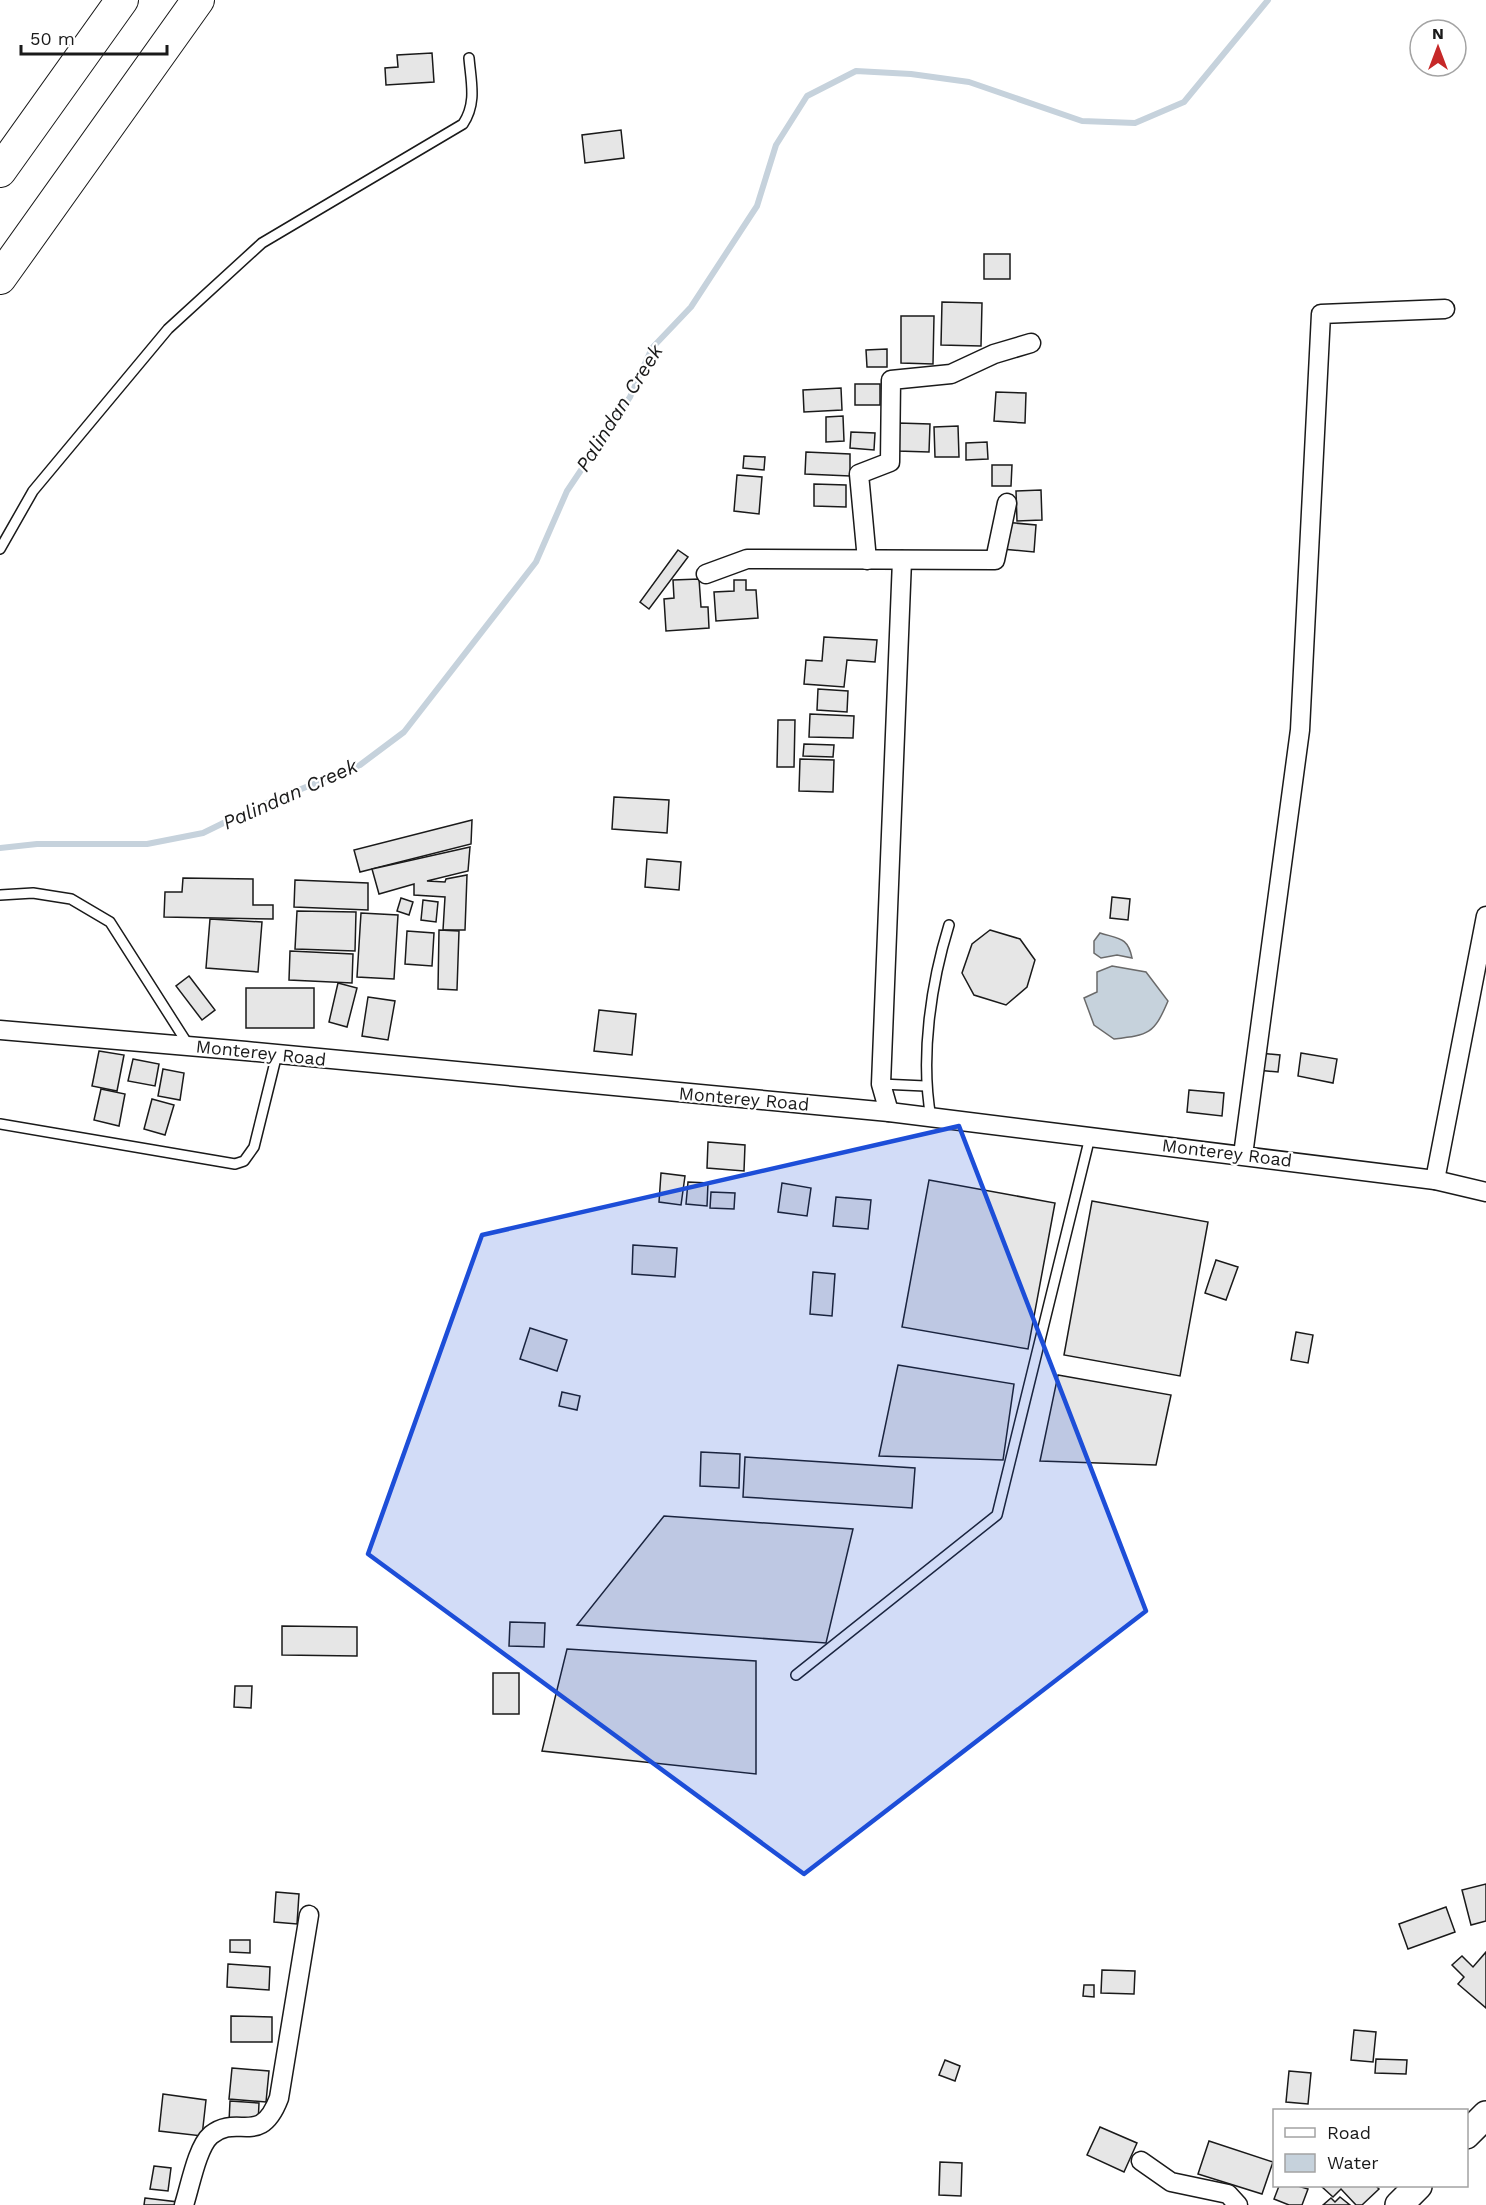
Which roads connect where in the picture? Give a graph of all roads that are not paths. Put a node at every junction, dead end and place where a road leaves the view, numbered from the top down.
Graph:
1 (122, 0) edge
2 (198, 0) edge
3 (469, 58) dead end
4 (0, 171) edge
5 (0, 278) edge
6 (1444, 309) dead end
7 (1031, 343) dead end
8 (1007, 503) dead end
9 (0, 549) edge
10 (867, 560) junction
11 (902, 560) junction
12 (706, 574) dead end
13 (0, 895) edge
14 (1486, 916) edge
15 (949, 924) dead end
16 (0, 1030) edge
17 (189, 1046) junction
18 (277, 1054) junction
19 (881, 1084) junction
20 (925, 1086) junction
21 (889, 1112) junction
22 (931, 1118) junction
23 (0, 1124) edge
24 (1090, 1137) junction
25 (1243, 1155) junction
26 (1435, 1180) junction
27 (1486, 1192) edge
28 (796, 1675) dead end
29 (309, 1915) dead end
30 (1486, 2115) edge
31 (1468, 2134) edge
32 (1141, 2161) dead end
33 (1417, 2187) edge
34 (184, 2205) edge
35 (1238, 2205) edge
36 (1399, 2205) edge

1 - 4 highway
2 - 5 highway
3 - 9 lane
6 - 25 street
7 - 10 street
8 - 11 street
10 - 11 street
10 - 12 street
11 - 19 street
13 - 17 lane
14 - 26 street
15 - 20 lane
16 - 17 street, Monterey Road
17 - 18 street, Monterey Road
18 - 21 street, Monterey Road
18 - 23 lane
19 - 20 lane
19 - 21 street
20 - 22 lane
21 - 22 street, Monterey Road
22 - 24 street, Monterey Road
24 - 25 street, Monterey Road
24 - 28 lane
25 - 26 street, Monterey Road
26 - 27 street, Monterey Road
29 - 34 street
30 - 31 main road
32 - 35 street
33 - 36 main road

